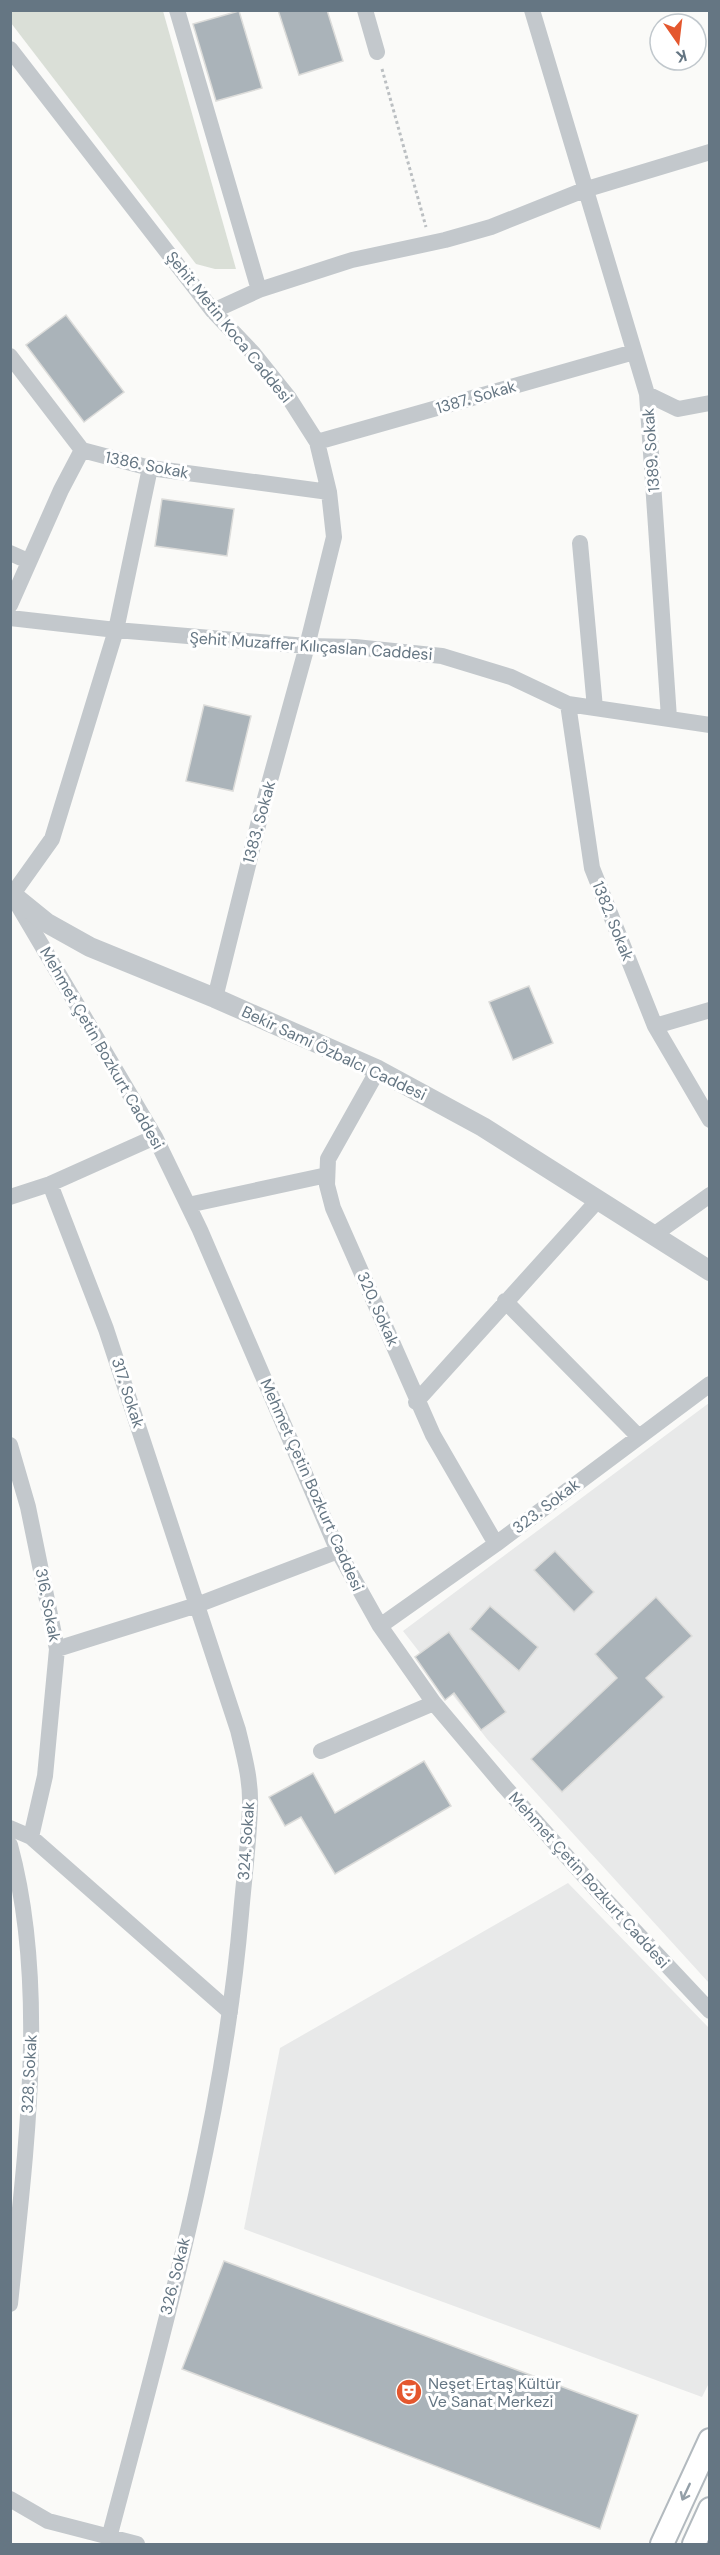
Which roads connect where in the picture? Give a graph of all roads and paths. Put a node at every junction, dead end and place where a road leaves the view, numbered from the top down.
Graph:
1 (177, 10) edge
2 (365, 10) edge
3 (532, 10) edge
4 (10, 49) edge
5 (377, 52) joint
6 (710, 152) edge
7 (584, 190) junction
8 (431, 243) junction
9 (259, 290) junction
10 (213, 311) junction
11 (634, 352) junction
12 (10, 356) edge
13 (647, 394) junction
14 (710, 403) edge
15 (317, 442) junction
16 (82, 450) junction
17 (150, 468) junction
18 (329, 492) junction
19 (580, 543) dead end
20 (10, 553) edge
21 (28, 561) junction
22 (10, 605) edge
23 (10, 618) edge
24 (116, 630) junction
25 (307, 646) junction
26 (568, 704) junction
27 (596, 708) junction
28 (669, 718) junction
29 (710, 725) edge
30 (11, 894) edge
31 (215, 998) junction
32 (710, 1010) edge
33 (655, 1026) junction
34 (378, 1070) junction
35 (710, 1120) edge
36 (155, 1137) junction
37 (327, 1175) junction
38 (50, 1184) junction
39 (710, 1195) edge
40 (10, 1197) edge
41 (598, 1199) junction
42 (188, 1205) junction
43 (655, 1234) junction
44 (710, 1271) edge
45 (505, 1301) junction
46 (710, 1384) edge
47 (417, 1402) junction
48 (639, 1437) junction
49 (10, 1446) edge
50 (496, 1544) junction
51 (338, 1551) junction
52 (197, 1605) junction
53 (380, 1626) junction
54 (57, 1648) junction
55 (434, 1703) junction
56 (321, 1751) dead end
57 (10, 1828) edge
58 (31, 1837) junction
59 (10, 1845) edge
60 (710, 2011) edge
61 (230, 2012) junction
62 (10, 2304) edge
63 (710, 2440) edge
64 (10, 2499) edge
65 (708, 2516) edge
66 (109, 2538) junction
67 (137, 2544) edge
68 (662, 2544) edge
69 (694, 2544) edge

1 - 9 street
2 - 5 street
3 - 7 street, 1389. Sokak
4 - 10 street, Şehit Metin Koca Caddesi
5 - 8 path
6 - 7 street
7 - 8 street
7 - 11 street, 1389. Sokak
8 - 9 street
9 - 10 street
10 - 15 street, Şehit Metin Koca Caddesi
11 - 13 street, 1389. Sokak
11 - 15 street, 1387. Sokak
12 - 16 street, 1386. Sokak
13 - 14 street
13 - 28 street, 1389. Sokak
15 - 18 street, Şehit Metin Koca Caddesi
16 - 17 street, 1386. Sokak
16 - 21 street
17 - 18 street, 1386. Sokak
17 - 24 street
18 - 25 street, Şehit Metin Koca Caddesi
19 - 27 street
20 - 21 street
21 - 22 street
23 - 24 street, Şehit Muzaffer Kılıçaslan Caddesi
24 - 25 street, Şehit Muzaffer Kılıçaslan Caddesi
24 - 30 street
25 - 26 street, Şehit Muzaffer Kılıçaslan Caddesi
25 - 31 street, 1383. Sokak
26 - 27 street, Şehit Muzaffer Kılıçaslan Caddesi
26 - 33 street, 1382. Sokak
27 - 28 street, Şehit Muzaffer Kılıçaslan Caddesi
28 - 29 street, Şehit Muzaffer Kılıçaslan Caddesi
30 - 31 street, Bekir Sami Özbalcı Caddesi
30 - 36 street, Mehmet Çetin Bozkurt Caddesi
31 - 34 street, Bekir Sami Özbalcı Caddesi
32 - 33 street
33 - 35 street, 1382. Sokak
34 - 37 street, 320. Sokak
34 - 41 street, Bekir Sami Özbalcı Caddesi
36 - 38 street
36 - 42 street, Mehmet Çetin Bozkurt Caddesi
37 - 42 street
37 - 47 street, 320. Sokak
38 - 40 street
38 - 52 street, 317. Sokak
39 - 43 street
41 - 43 street, Bekir Sami Özbalcı Caddesi
41 - 45 street
42 - 51 street, Mehmet Çetin Bozkurt Caddesi
43 - 44 street, Bekir Sami Özbalcı Caddesi
45 - 47 street
45 - 48 street
46 - 48 street, 323. Sokak
47 - 50 street, 320. Sokak
48 - 50 street, 323. Sokak
49 - 54 street, 316. Sokak
50 - 53 street, 323. Sokak
51 - 52 street
51 - 53 street, Mehmet Çetin Bozkurt Caddesi
52 - 54 street
52 - 61 street, 324. Sokak
53 - 55 street, Mehmet Çetin Bozkurt Caddesi
54 - 58 street, 316. Sokak
55 - 56 street
55 - 60 street, Mehmet Çetin Bozkurt Caddesi
57 - 58 street
58 - 61 street
59 - 62 street, 328. Sokak
61 - 66 street, 326. Sokak
63 -> 68 main road
64 - 66 street
65 - 69 main road
66 - 67 street

